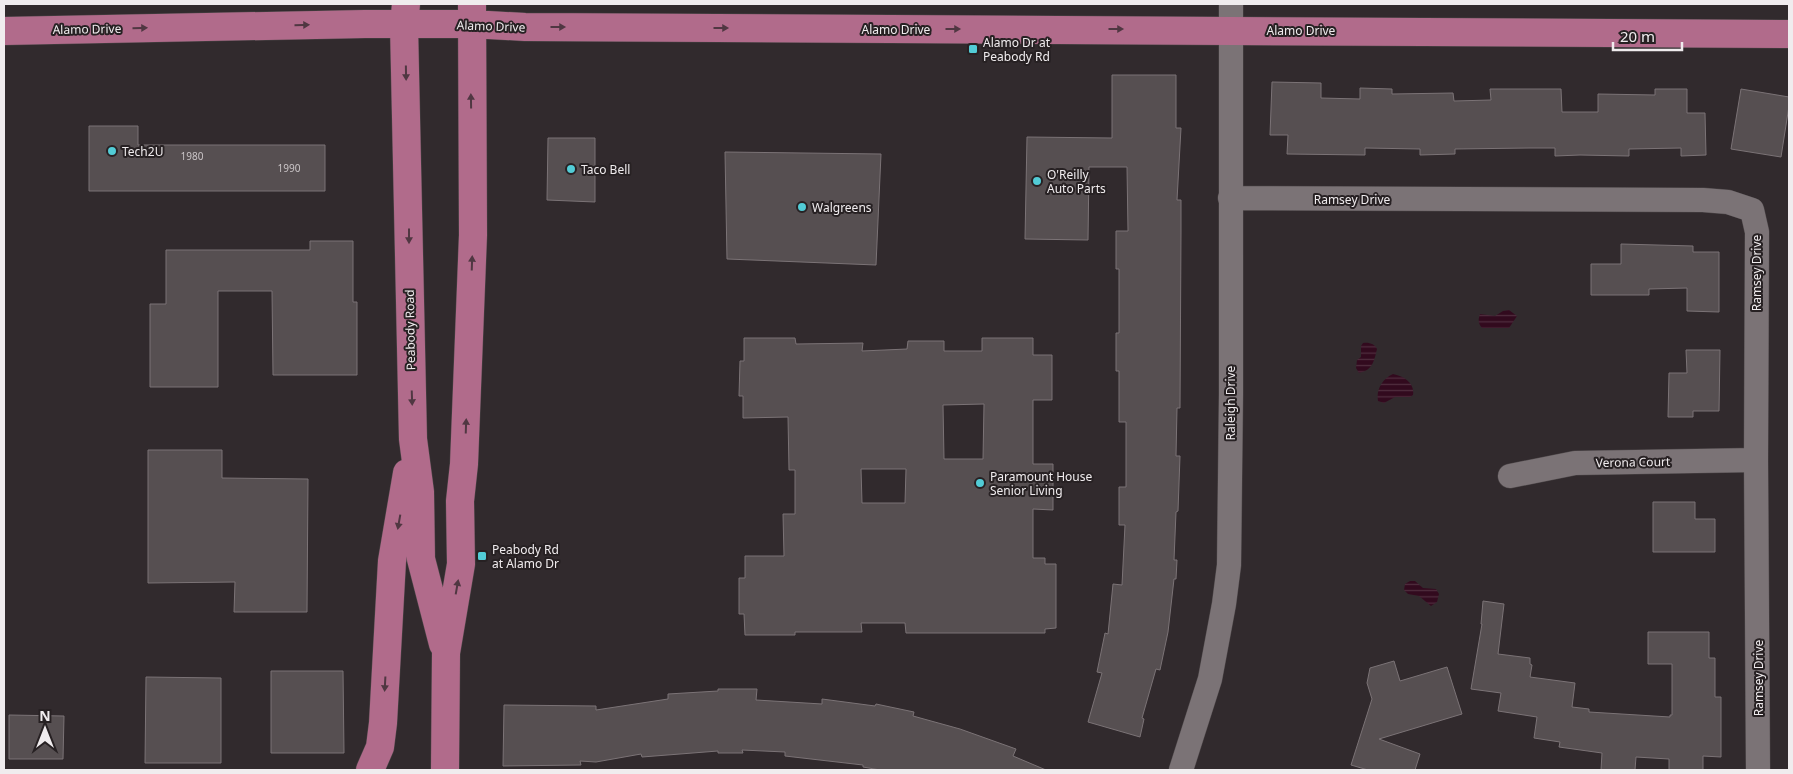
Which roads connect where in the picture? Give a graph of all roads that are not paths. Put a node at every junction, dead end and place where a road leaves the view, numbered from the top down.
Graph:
1 (405, 14) edge
2 (471, 14) edge
3 (1231, 17) edge
4 (4, 31) edge
5 (1789, 34) edge
6 (1230, 198) junction
7 (413, 439) junction
8 (1756, 460) junction
9 (1510, 476) dead end
10 (446, 653) junction
11 (370, 770) edge
12 (445, 770) edge
13 (1181, 770) edge
14 (1758, 770) edge

1 - 2 main road, Alamo Drive
4 -> 1 main road, Alamo Drive
1 -> 7 main road, Peabody Road
2 -> 3 main road, Alamo Drive
10 -> 2 main road, Peabody Road
3 - 5 main road, Alamo Drive
3 - 6 street, Raleigh Drive
6 - 8 street, Ramsey Drive
6 - 13 street, Raleigh Drive
7 - 10 main road, Peabody Road
7 -> 11 main road
8 - 9 street, Verona Court
8 - 14 street, Ramsey Drive
10 - 12 main road, Peabody Road

